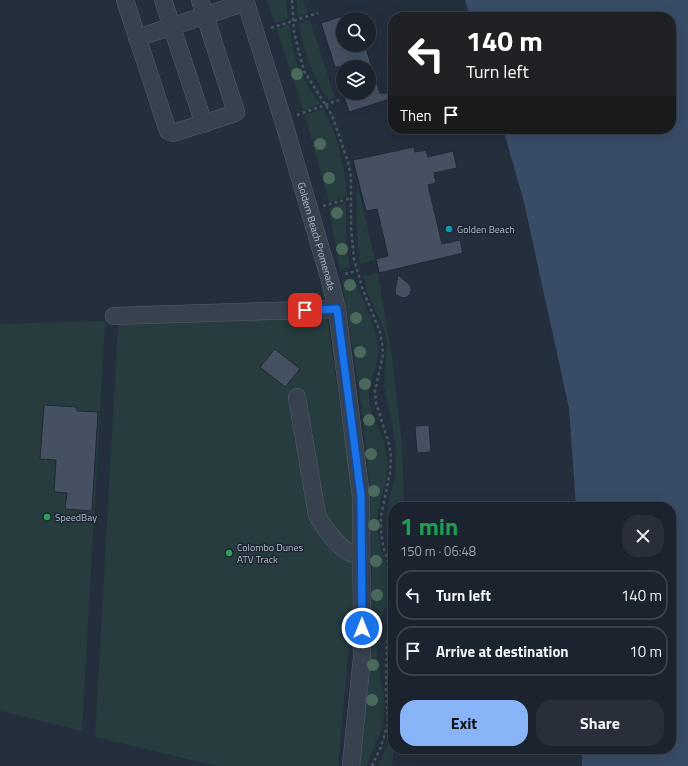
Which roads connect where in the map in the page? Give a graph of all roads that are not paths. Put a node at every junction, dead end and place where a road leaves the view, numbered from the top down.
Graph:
1 (125, 0) edge
2 (163, 0) edge
3 (200, 0) edge
4 (245, 1) edge
5 (205, 16) junction
6 (172, 27) junction
7 (137, 38) junction
8 (204, 124) junction
9 (337, 309) junction
10 (114, 316) dead end
11 (297, 397) dead end
12 (361, 555) junction
13 (352, 766) edge

1 - 7 street
2 - 6 street
3 - 5 street
4 - 5 street
4 - 9 street, Goldern Beach Promenade
5 - 6 street
5 - 8 street
6 - 7 street
6 - 8 street
7 - 8 street
9 - 10 street
9 - 12 street, Goldern Beach Promenade
11 - 12 street
12 - 13 street, Goldern Beach Promenade

